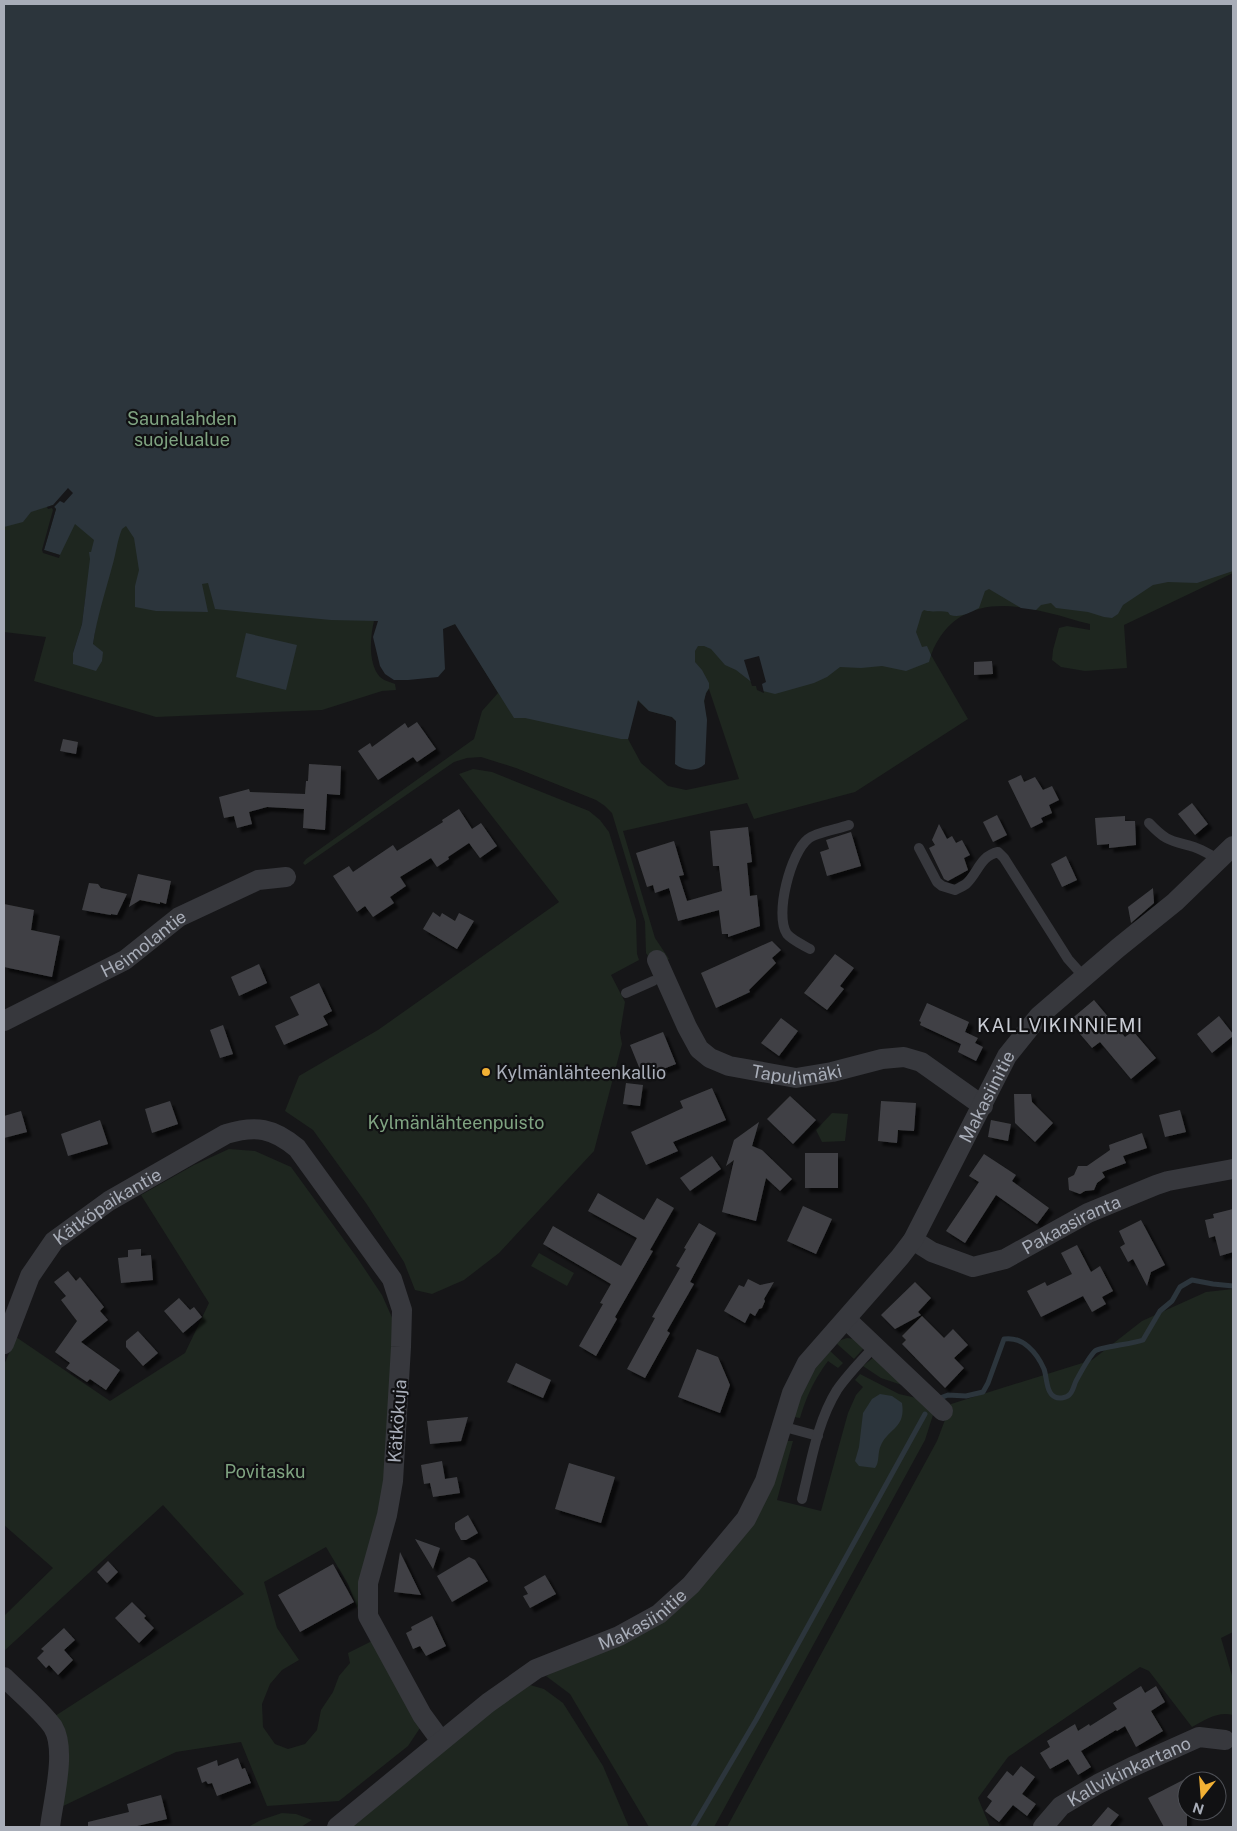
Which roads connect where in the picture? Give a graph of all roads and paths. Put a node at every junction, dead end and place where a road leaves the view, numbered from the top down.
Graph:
1 (1149, 823) dead end
2 (849, 825) dead end
3 (919, 848) dead end
4 (1229, 859) edge
5 (286, 877) dead end
6 (810, 949) dead end
7 (657, 960) dead end
8 (1084, 977) junction
9 (653, 981) dead end
10 (626, 993) dead end
11 (4, 1021) edge
12 (983, 1106) junction
13 (265, 1130) joint
14 (1233, 1170) edge
15 (913, 1240) junction
16 (847, 1320) junction
17 (4, 1344) edge
18 (875, 1346) junction
19 (943, 1411) dead end
20 (781, 1426) junction
21 (818, 1436) junction
22 (802, 1499) dead end
23 (4, 1677) edge
24 (1225, 1740) dead end
25 (441, 1741) junction
26 (50, 1827) edge
27 (337, 1827) edge
28 (1043, 1827) edge

1 - 4 lane
2 - 6 lane
3 - 8 lane
4 - 8 street, Makasiinitie
5 - 11 street, Heimolantie
7 - 12 street, Tapulimäki
8 - 12 street, Makasiinitie
9 - 10 lane
12 - 15 street, Makasiinitie
13 - 17 street, Kätköpaikantie
13 - 25 street, Kätkökuja
14 - 15 street, Pakaasiranta
15 - 16 street, Makasiinitie
16 - 18 street
16 - 20 street, Makasiinitie
18 - 19 street
18 - 21 lane
20 - 21 lane
20 - 25 street, Makasiinitie
21 - 22 lane
23 - 26 street
24 - 28 street, Kallvikinkartano
25 - 27 street, Makasiinitie

